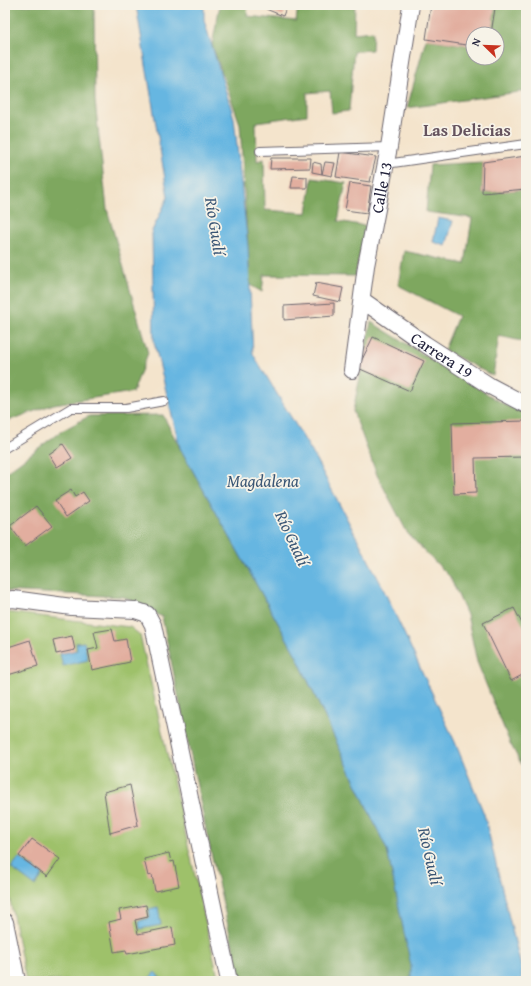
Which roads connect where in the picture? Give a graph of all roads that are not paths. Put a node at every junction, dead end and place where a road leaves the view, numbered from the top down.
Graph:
1 (411, 5) edge
2 (526, 144) edge
3 (389, 147) junction
4 (260, 151) dead end
5 (386, 164) junction
6 (362, 300) junction
7 (352, 370) dead end
8 (164, 401) dead end
9 (526, 405) edge
10 (5, 448) edge
11 (5, 600) edge
12 (5, 922) edge
13 (17, 981) edge
14 (229, 981) edge

1 - 3 street, Calle 13
2 - 5 lane
3 - 4 lane
3 - 5 street, Calle 13
5 - 6 street, Calle 13
6 - 7 street, Calle 13
6 - 9 street, Carrera 19
8 - 10 lane
11 - 14 street
12 - 13 street

